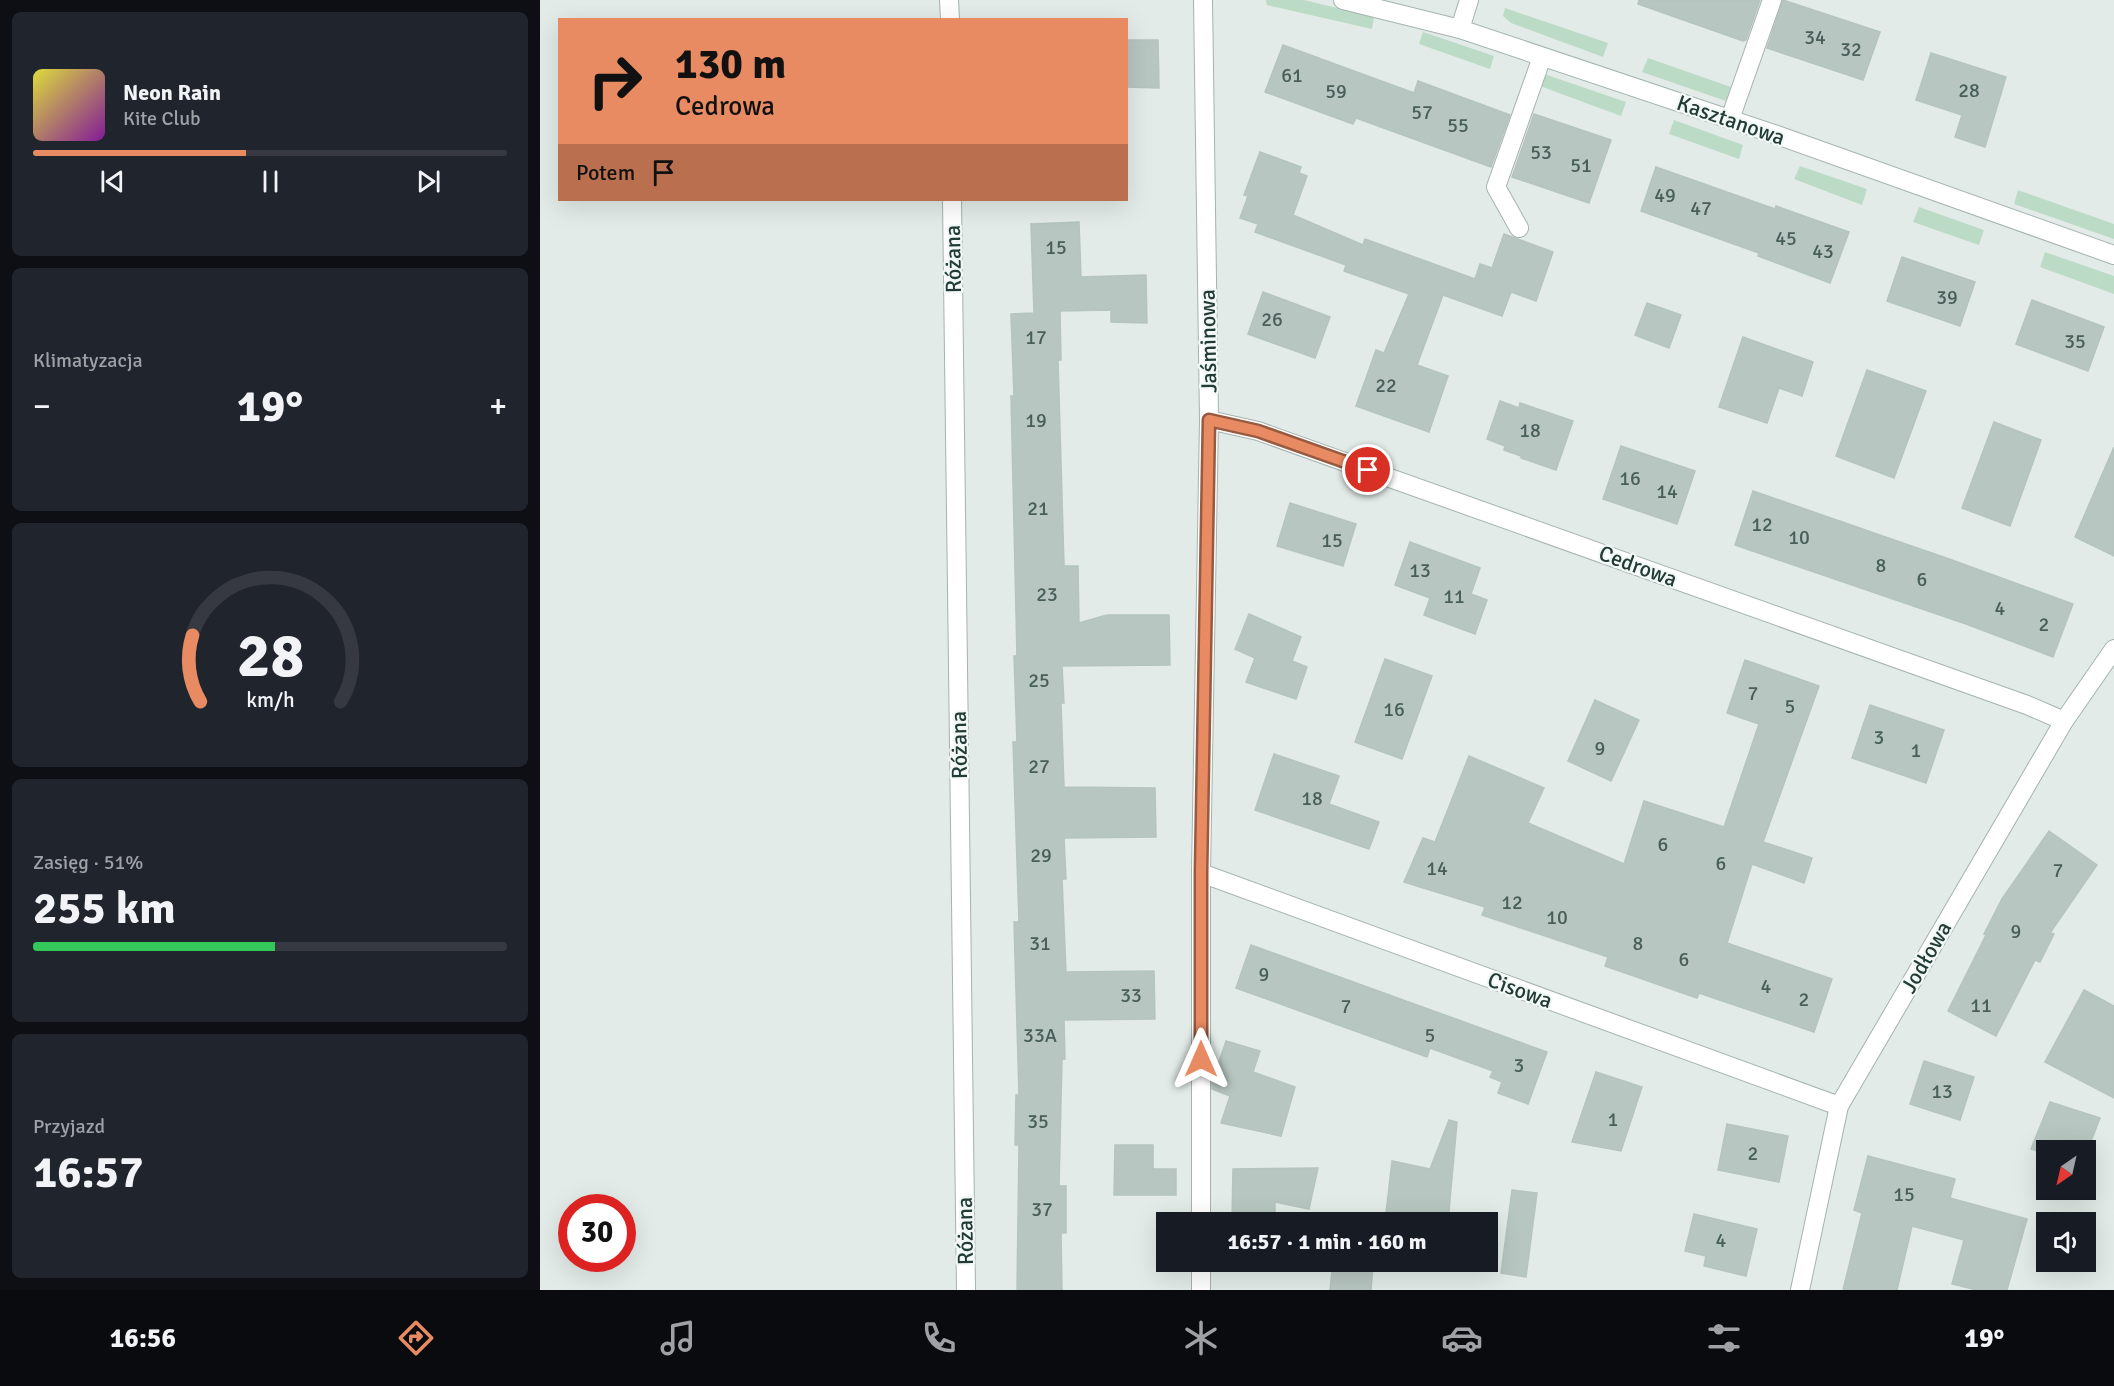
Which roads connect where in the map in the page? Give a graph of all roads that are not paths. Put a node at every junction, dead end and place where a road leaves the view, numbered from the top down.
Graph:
1 (949, 0) edge
2 (1203, 0) edge
3 (1343, 0) edge
4 (1469, 0) edge
5 (1772, 0) edge
6 (950, 18) edge
7 (1460, 29) junction
8 (1542, 57) junction
9 (1730, 119) junction
10 (952, 201) edge
11 (1519, 228) dead end
12 (2114, 255) edge
13 (1209, 420) junction
14 (2114, 649) edge
15 (2064, 721) junction
16 (1201, 873) junction
17 (1839, 1106) junction
18 (1201, 1212) edge
19 (1201, 1272) edge
20 (966, 1290) edge
21 (1201, 1290) edge
22 (1800, 1290) edge

1 - 6 street
2 - 13 street, Jaśminowa
3 - 7 street, Kasztanowa
4 - 7 street
5 - 9 street
7 - 8 street, Kasztanowa
8 - 9 street, Kasztanowa
8 - 11 street
9 - 12 street, Kasztanowa
10 - 20 street, Różana
13 - 15 street, Cedrowa
13 - 16 street, Jaśminowa
14 - 15 street, Jodłowa
15 - 17 street, Jodłowa
16 - 17 street, Cisowa
16 - 18 street, Jaśminowa
17 - 22 street, Jodłowa
19 - 21 street

